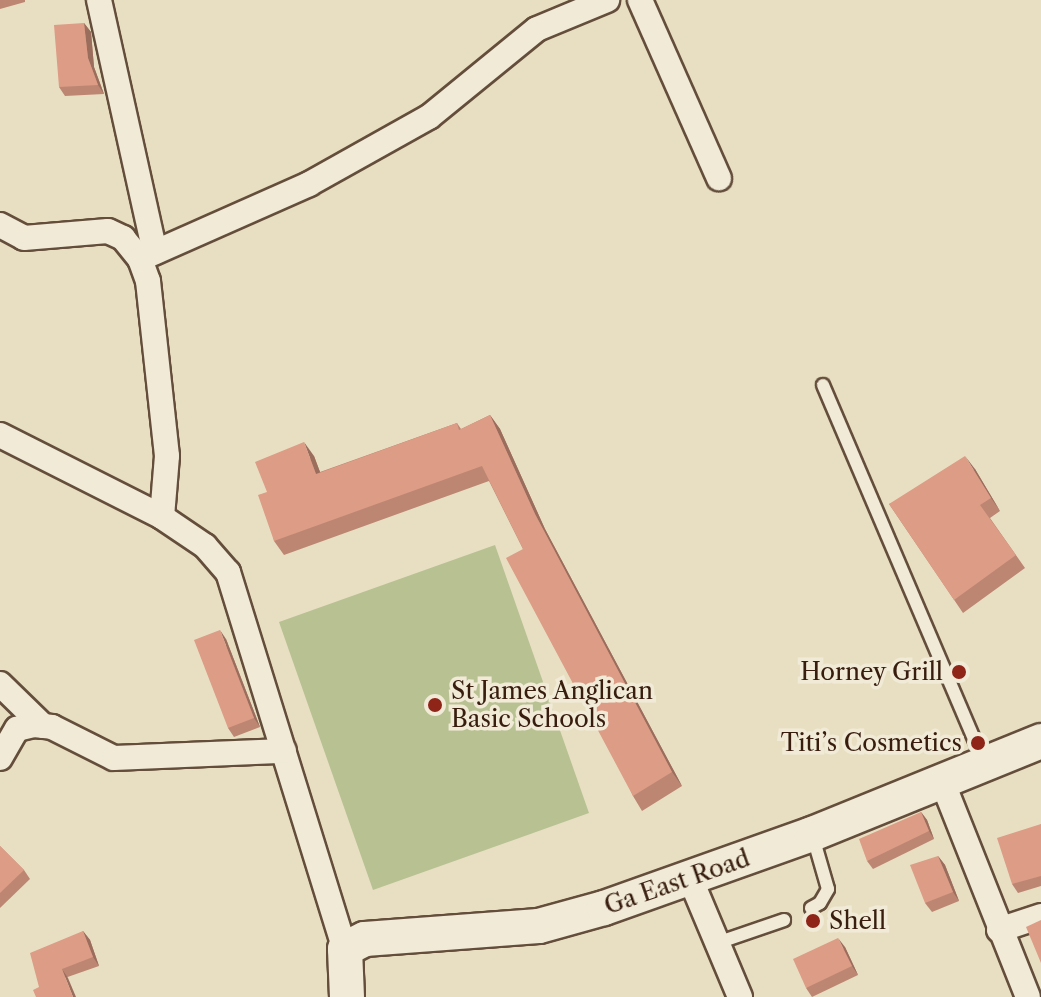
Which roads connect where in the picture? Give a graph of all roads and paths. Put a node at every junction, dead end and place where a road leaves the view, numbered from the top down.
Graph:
1 (99, 0) edge
2 (607, 0) edge
3 (640, 0) edge
4 (719, 178) dead end
5 (0, 225) edge
6 (147, 256) junction
7 (823, 385) dead end
8 (0, 435) edge
9 (162, 517) junction
10 (0, 684) edge
11 (43, 726) junction
12 (1041, 741) edge
13 (284, 751) junction
14 (0, 758) edge
15 (984, 764) junction
16 (942, 781) junction
17 (812, 834) junction
18 (690, 878) junction
19 (811, 908) dead end
20 (1041, 916) edge
21 (784, 920) dead end
22 (999, 930) junction
23 (717, 943) junction
24 (345, 949) junction
25 (347, 997) edge
26 (740, 997) edge
27 (1028, 997) edge

1 - 6 street
2 - 6 street
3 - 4 street
5 - 6 street
6 - 9 street
7 - 15 lane
8 - 9 street
9 - 13 street
10 - 11 street
11 - 13 street
11 - 14 street
12 - 15 street, Ga East Road
13 - 24 street
15 - 16 street, Ga East Road
16 - 17 street, Ga East Road
16 - 22 street
17 - 18 street, Ga East Road
17 - 19 lane
18 - 23 street
18 - 24 street, Ga East Road
20 - 22 street
21 - 23 lane
22 - 27 street
23 - 26 street
24 - 25 street

